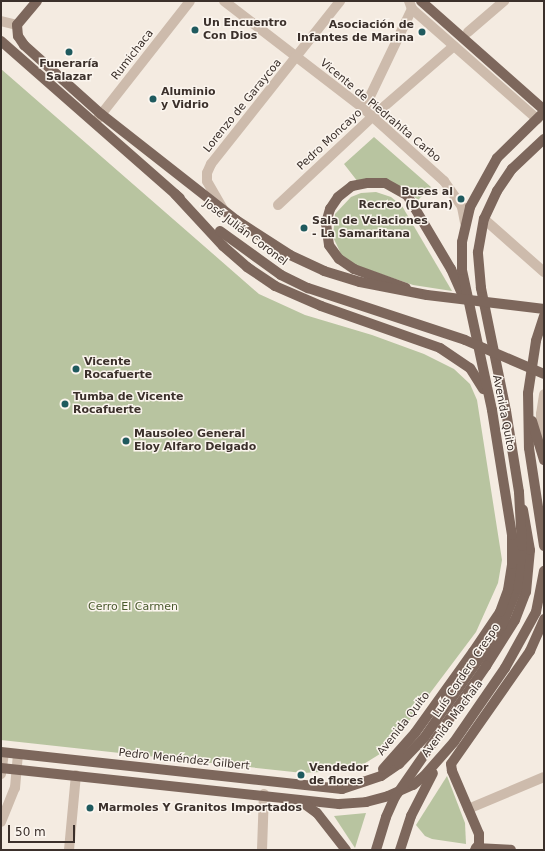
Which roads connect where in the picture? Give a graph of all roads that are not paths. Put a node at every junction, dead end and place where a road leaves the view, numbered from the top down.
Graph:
1 (38, 1) edge
2 (190, 1) edge
3 (224, 1) edge
4 (340, 1) edge
5 (421, 1) edge
6 (504, 1) edge
7 (411, 5) edge
8 (1, 21) edge
9 (18, 25) junction
10 (468, 32) dead end
11 (1, 41) edge
12 (454, 46) junction
13 (298, 57) junction
14 (364, 110) junction
15 (101, 114) junction
16 (542, 114) edge
17 (372, 117) junction
18 (94, 123) junction
19 (544, 139) edge
20 (175, 194) junction
21 (278, 205) dead end
22 (225, 212) junction
23 (484, 219) junction
24 (465, 223) junction
25 (544, 272) edge
26 (427, 295) junction
27 (469, 310) junction
28 (544, 310) edge
29 (544, 316) edge
30 (544, 374) edge
31 (544, 394) edge
32 (492, 410) junction
33 (529, 412) junction
34 (541, 450) junction
35 (544, 460) edge
36 (544, 468) edge
37 (519, 492) junction
38 (544, 546) edge
39 (544, 571) edge
40 (544, 619) edge
41 (454, 742) junction
42 (2, 752) edge
43 (18, 754) junction
44 (17, 769) junction
45 (1, 770) edge
46 (76, 774) junction
47 (544, 777) edge
48 (364, 783) junction
49 (264, 794) junction
50 (291, 797) junction
51 (468, 809) junction
52 (1, 822) edge
53 (475, 849) edge
54 (69, 850) edge
55 (262, 850) edge
56 (346, 850) edge
57 (376, 850) edge
58 (400, 850) edge
59 (512, 850) edge

1 - 9 main road
2 - 15 street, Rumichaca
3 - 13 street, Vicente de Piedrahíta Carbo
4 - 13 street, Lorenzo de Garaycoa
5 - 16 main road
6 - 10 street
7 - 12 street
7 - 14 street
8 - 9 street
9 - 15 main road, José Julián Coronel
11 - 18 main road, José Julián Coronel
12 - 16 street
12 - 17 street, Pedro Moncayo
13 - 14 street, Vicente de Piedrahíta Carbo
13 - 22 street, Lorenzo de Garaycoa
14 - 17 street, Vicente de Piedrahíta Carbo
15 - 18 street, Rumichaca
15 - 22 main road, José Julián Coronel
16 - 24 main road, Avenida Quito
17 - 21 street, Pedro Moncayo
17 - 24 street, Vicente de Piedrahíta Carbo
18 - 20 main road, José Julián Coronel
19 - 23 main road, Avenida Quito
20 - 30 main road, José Julián Coronel, bridge
20 - 32 main road
22 - 26 main road, José Julián Coronel, bridge
23 - 25 street
23 - 37 main road, Avenida Quito
24 - 27 main road, Avenida Quito
26 - 27 main road, bridge
26 - 28 main road, José Julián Coronel, bridge
27 - 32 main road, Avenida Quito
29 - 33 main road
31 - 34 street
32 - 48 main road, Avenida Quito
33 - 34 main road
33 - 38 main road
34 - 35 main road
34 - 36 main road
37 - 48 main road, Avenida Quito
37 - 57 main road, Luís Cordero Crespo, bridge
39 - 41 main road, Avenida Machala
40 - 51 main road, Avenida Machala
41 - 50 main road, Avenida Machala
41 - 58 main road
42 - 43 main road, Pedro Menéndez Gilbert
42 - 45 street
43 - 44 street
43 - 48 main road, Pedro Menéndez Gilbert
44 - 45 main road
44 - 46 main road
44 - 52 street
46 - 49 main road
46 - 54 street
47 - 51 street
49 - 50 main road
49 - 55 street
50 - 56 main road
51 - 53 main road, Avenida Machala
53 - 59 main road

